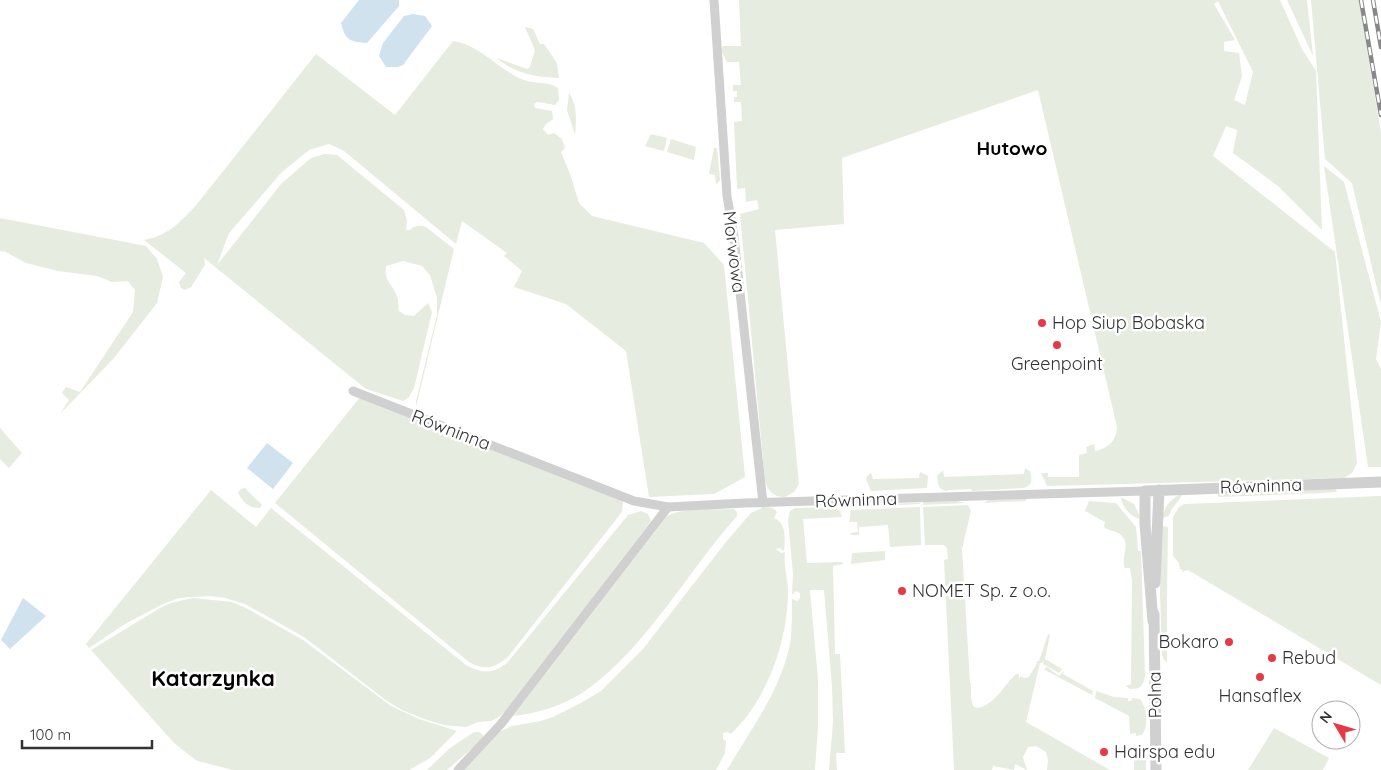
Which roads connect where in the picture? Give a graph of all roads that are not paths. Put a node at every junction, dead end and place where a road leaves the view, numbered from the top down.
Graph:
1 (714, 0) edge
2 (353, 391) dead end
3 (1381, 482) edge
4 (1145, 490) junction
5 (1159, 490) junction
6 (763, 503) junction
7 (668, 508) junction
8 (1153, 621) junction
9 (458, 770) edge
10 (1156, 770) edge

1 - 6 street, Morwowa
2 - 7 street, Równinna
3 - 5 street, Równinna
4 - 5 street, Równinna
4 - 6 street, Równinna
4 - 8 street, Polna
5 - 8 street, Polna
6 - 7 street, Równinna
7 - 9 street
8 - 10 street, Polna

